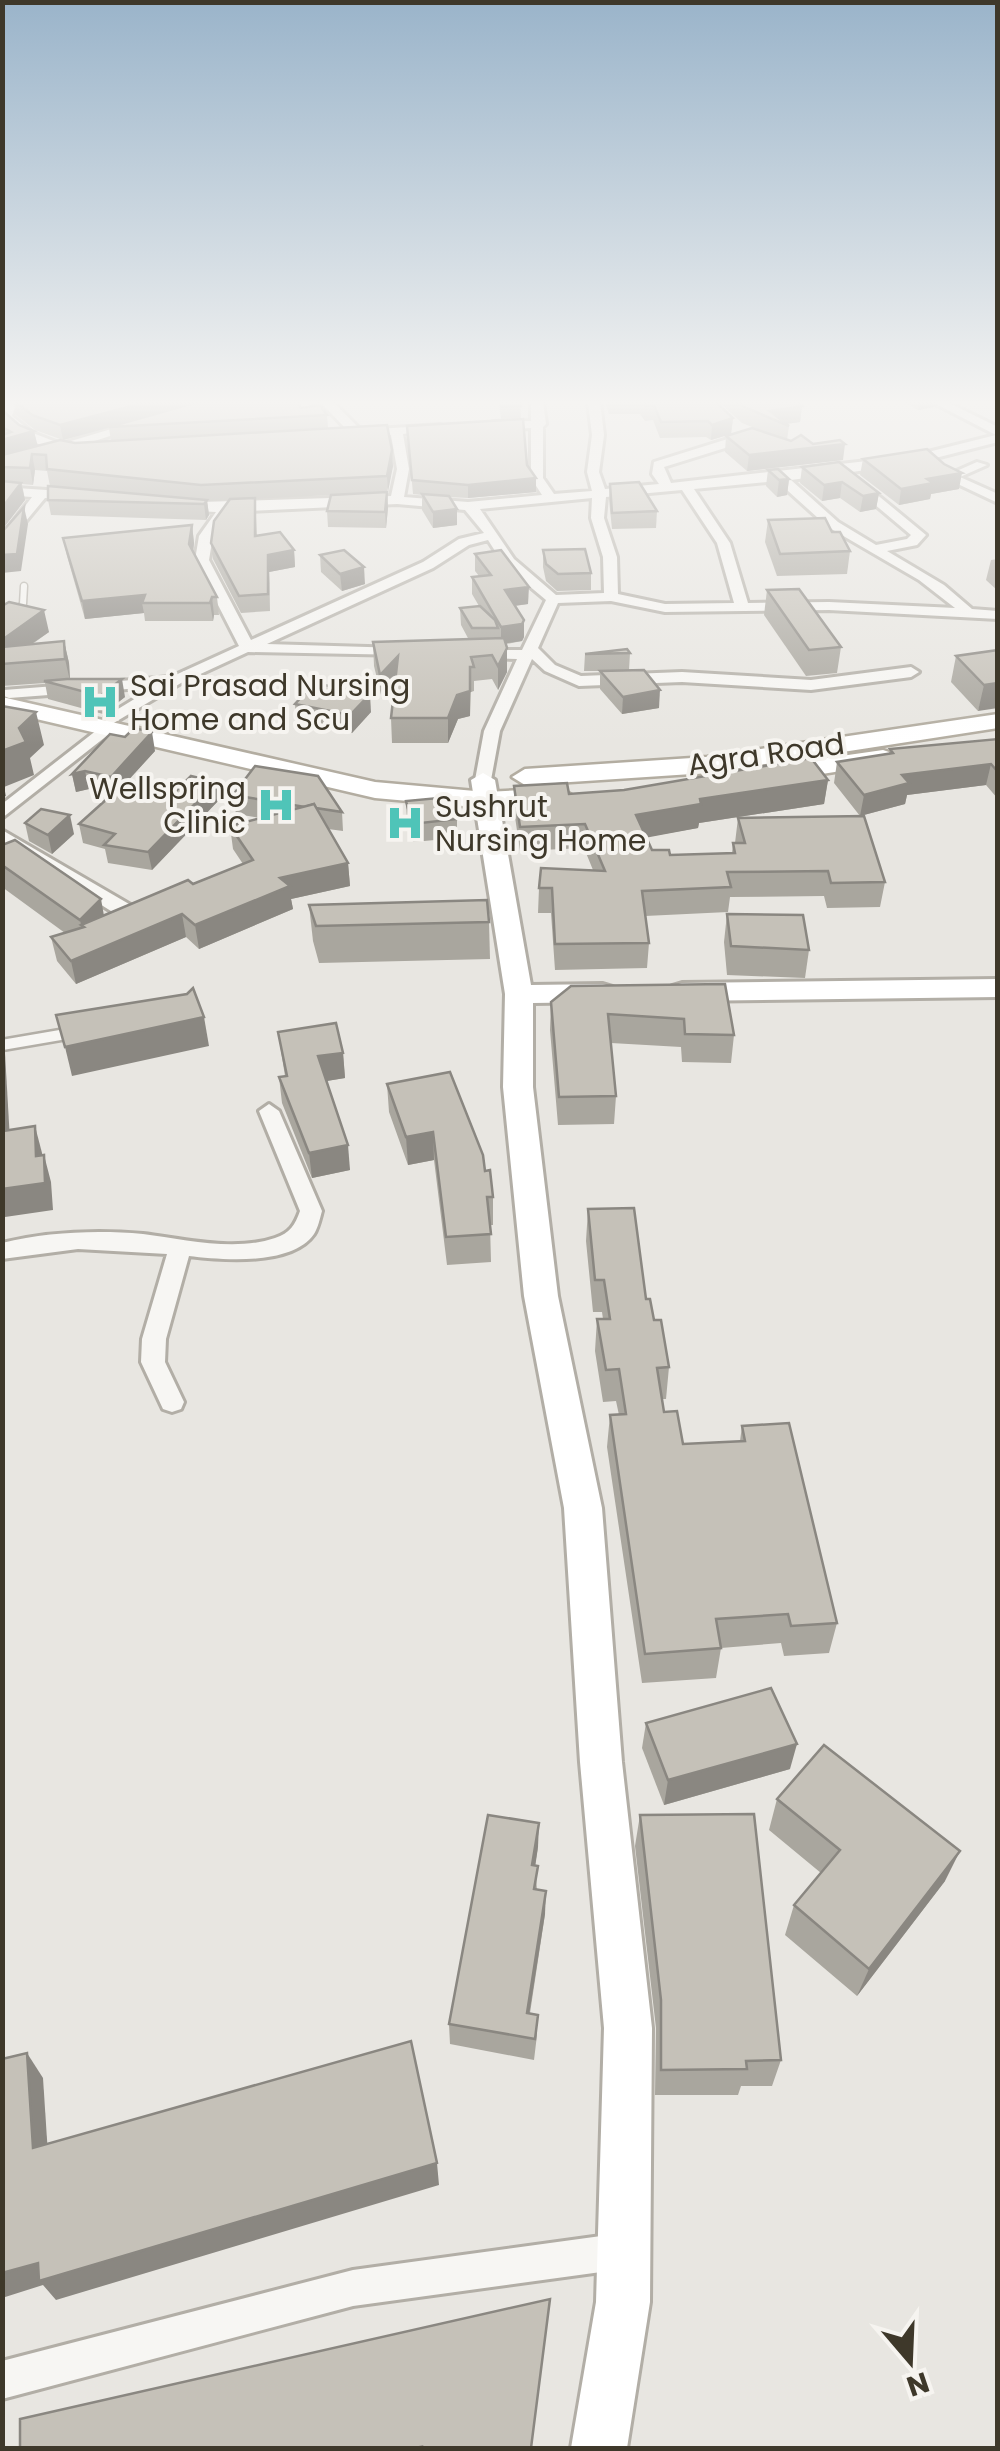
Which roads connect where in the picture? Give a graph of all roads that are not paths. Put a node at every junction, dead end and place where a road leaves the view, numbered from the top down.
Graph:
1 (24, 516) edge
2 (220, 516) edge
3 (479, 516) edge
4 (599, 516) edge
5 (709, 516) edge
6 (824, 516) edge
7 (899, 516) edge
8 (490, 535) junction
9 (2, 546) edge
10 (875, 551) junction
11 (24, 586) dead end
12 (611, 597) junction
13 (553, 599) junction
14 (742, 607) junction
15 (968, 613) junction
16 (998, 615) edge
17 (2, 626) edge
18 (248, 648) junction
19 (416, 652) edge
20 (530, 652) junction
21 (454, 653) edge
22 (911, 672) dead end
23 (176, 680) junction
24 (5, 697) edge
25 (998, 722) edge
26 (109, 724) junction
27 (998, 741) edge
28 (484, 790) junction
29 (2, 812) edge
30 (2, 835) edge
31 (135, 915) edge
32 (998, 988) edge
33 (519, 994) junction
34 (77, 1032) edge
35 (2, 1045) edge
36 (268, 1111) dead end
37 (181, 1246) junction
38 (2, 1251) edge
39 (172, 1402) dead end
40 (624, 2251) junction
41 (2, 2380) edge
42 (599, 2448) edge

1 - 9 street
2 - 18 street
3 - 8 street
4 - 12 street
5 - 14 street
6 - 10 street
7 - 10 street
8 - 13 street
8 - 18 street
10 - 15 street
11 - 17 lane
12 - 13 street
12 - 14 street
13 - 20 street
14 - 15 street
15 - 16 street
18 - 19 street
18 - 23 street
20 - 21 street
20 - 22 street
20 - 28 street
23 - 24 street
23 - 26 street
24 - 26 main road, Agra Road
25 - 28 main road, Agra Road
26 - 28 main road, Agra Road
26 - 29 street
27 - 28 main road, Agra Road
28 - 33 street
30 - 31 street
32 - 33 street
33 - 40 street
34 - 35 lane
36 - 37 street
37 - 38 street
37 - 39 street
40 - 41 street
40 - 42 street

